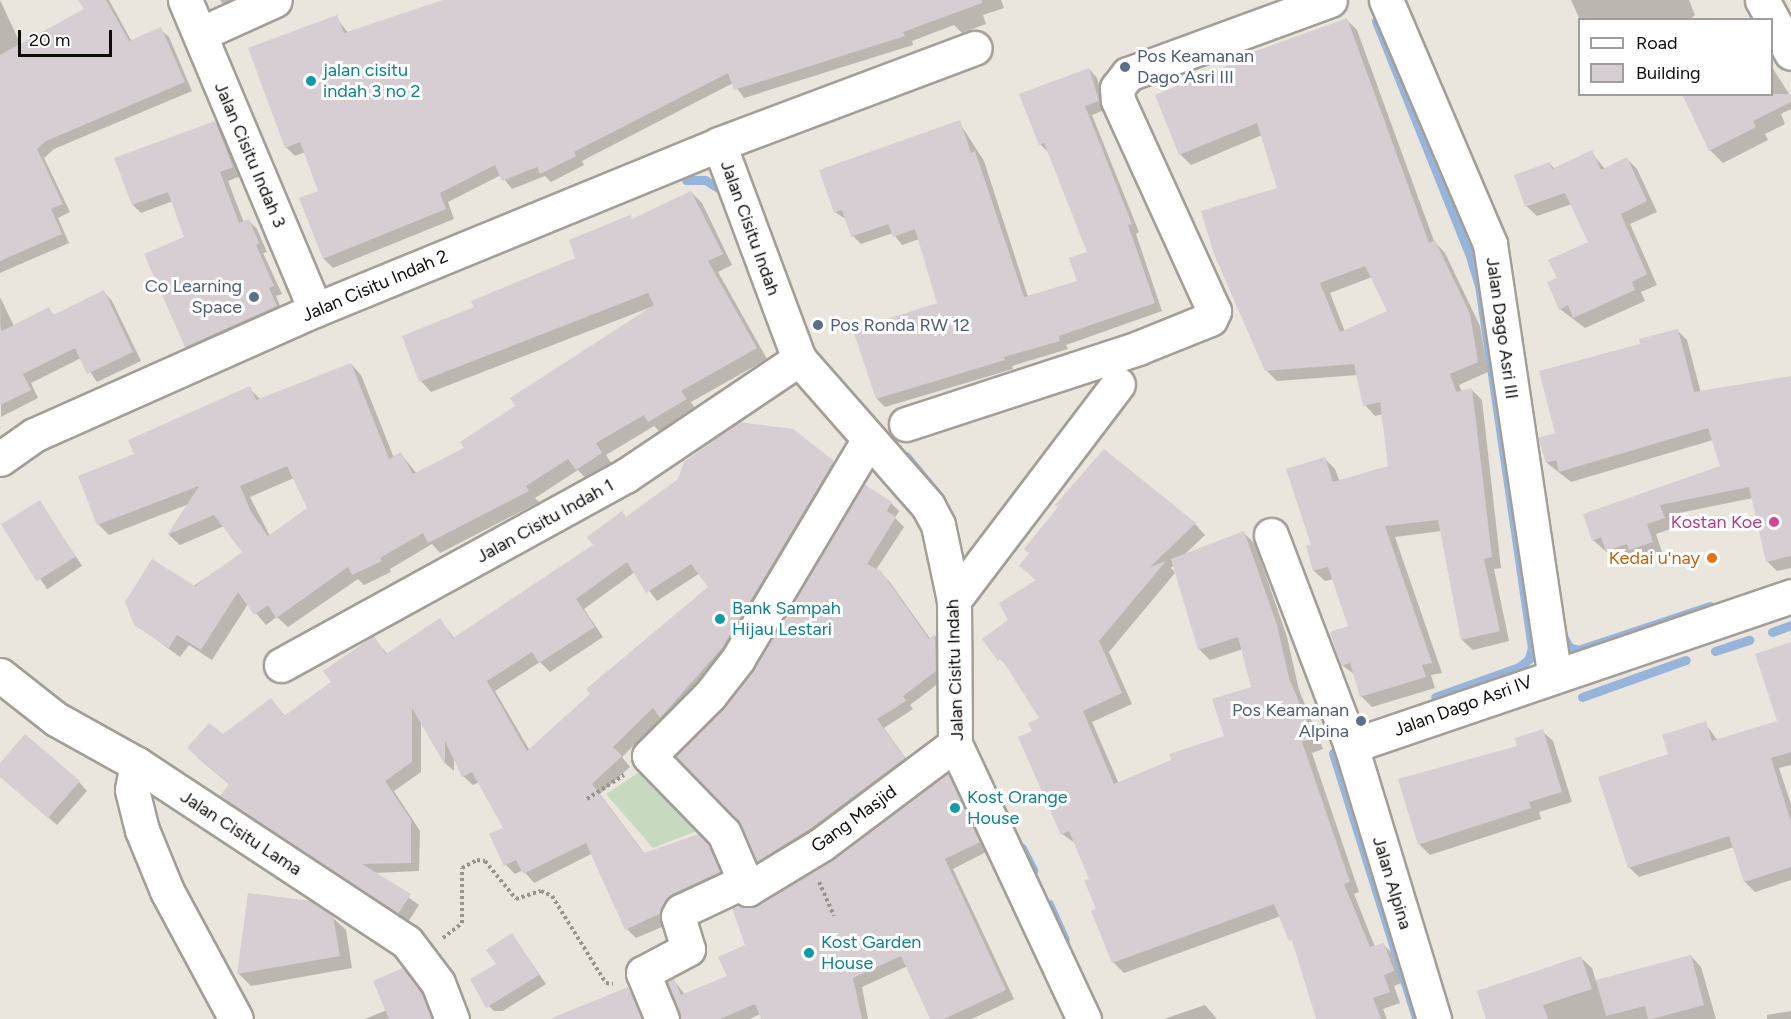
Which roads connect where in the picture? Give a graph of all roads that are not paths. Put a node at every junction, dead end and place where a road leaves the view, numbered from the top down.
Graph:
1 (185, 0) edge
2 (275, 0) edge
3 (1330, 0) edge
4 (1386, 0) edge
5 (1761, 0) edge
6 (1771, 18) edge
7 (1773, 21) edge
8 (200, 34) junction
9 (975, 48) dead end
10 (1791, 53) edge
11 (719, 144) junction
12 (315, 310) junction
13 (799, 359) junction
14 (1119, 384) dead end
15 (906, 424) dead end
16 (34, 435) junction
17 (0, 438) edge
18 (869, 439) junction
19 (0, 459) edge
20 (1271, 535) dead end
21 (1791, 596) edge
22 (954, 600) junction
23 (281, 665) dead end
24 (1554, 674) junction
25 (0, 675) edge
26 (955, 744) junction
27 (1351, 746) junction
28 (136, 764) junction
29 (747, 885) junction
30 (236, 1019) edge
31 (452, 1019) edge
32 (662, 1019) edge
33 (1084, 1019) edge
34 (1434, 1019) edge

1 - 8 street, Jalan Cisitu Indah 3
2 - 8 street
3 - 15 street
4 - 24 street, Jalan Dago Asri III
5 - 6 street
7 - 10 street
8 - 12 street, Jalan Cisitu Indah 3
9 - 11 street, Jalan Cisitu Indah 2
11 - 12 street, Jalan Cisitu Indah 2
11 - 13 street, Jalan Cisitu Indah
12 - 16 street, Jalan Cisitu Indah 2
13 - 18 street, Jalan Cisitu Indah
13 - 23 street, Jalan Cisitu Indah 1
14 - 22 street
16 - 17 street
16 - 19 street
18 - 22 street, Jalan Cisitu Indah
18 - 29 street
20 - 27 street
21 - 24 street, Jalan Dago Asri IV
22 - 26 street, Jalan Cisitu Indah
24 - 27 street, Jalan Dago Asri IV
25 - 28 street, Jalan Cisitu Lama
26 - 29 street, Gang Masjid
26 - 33 street, Jalan Cisitu Indah
27 - 34 street, Jalan Alpina
28 - 30 street
28 - 31 street, Jalan Cisitu Lama
29 - 32 street, Gang Masjid

